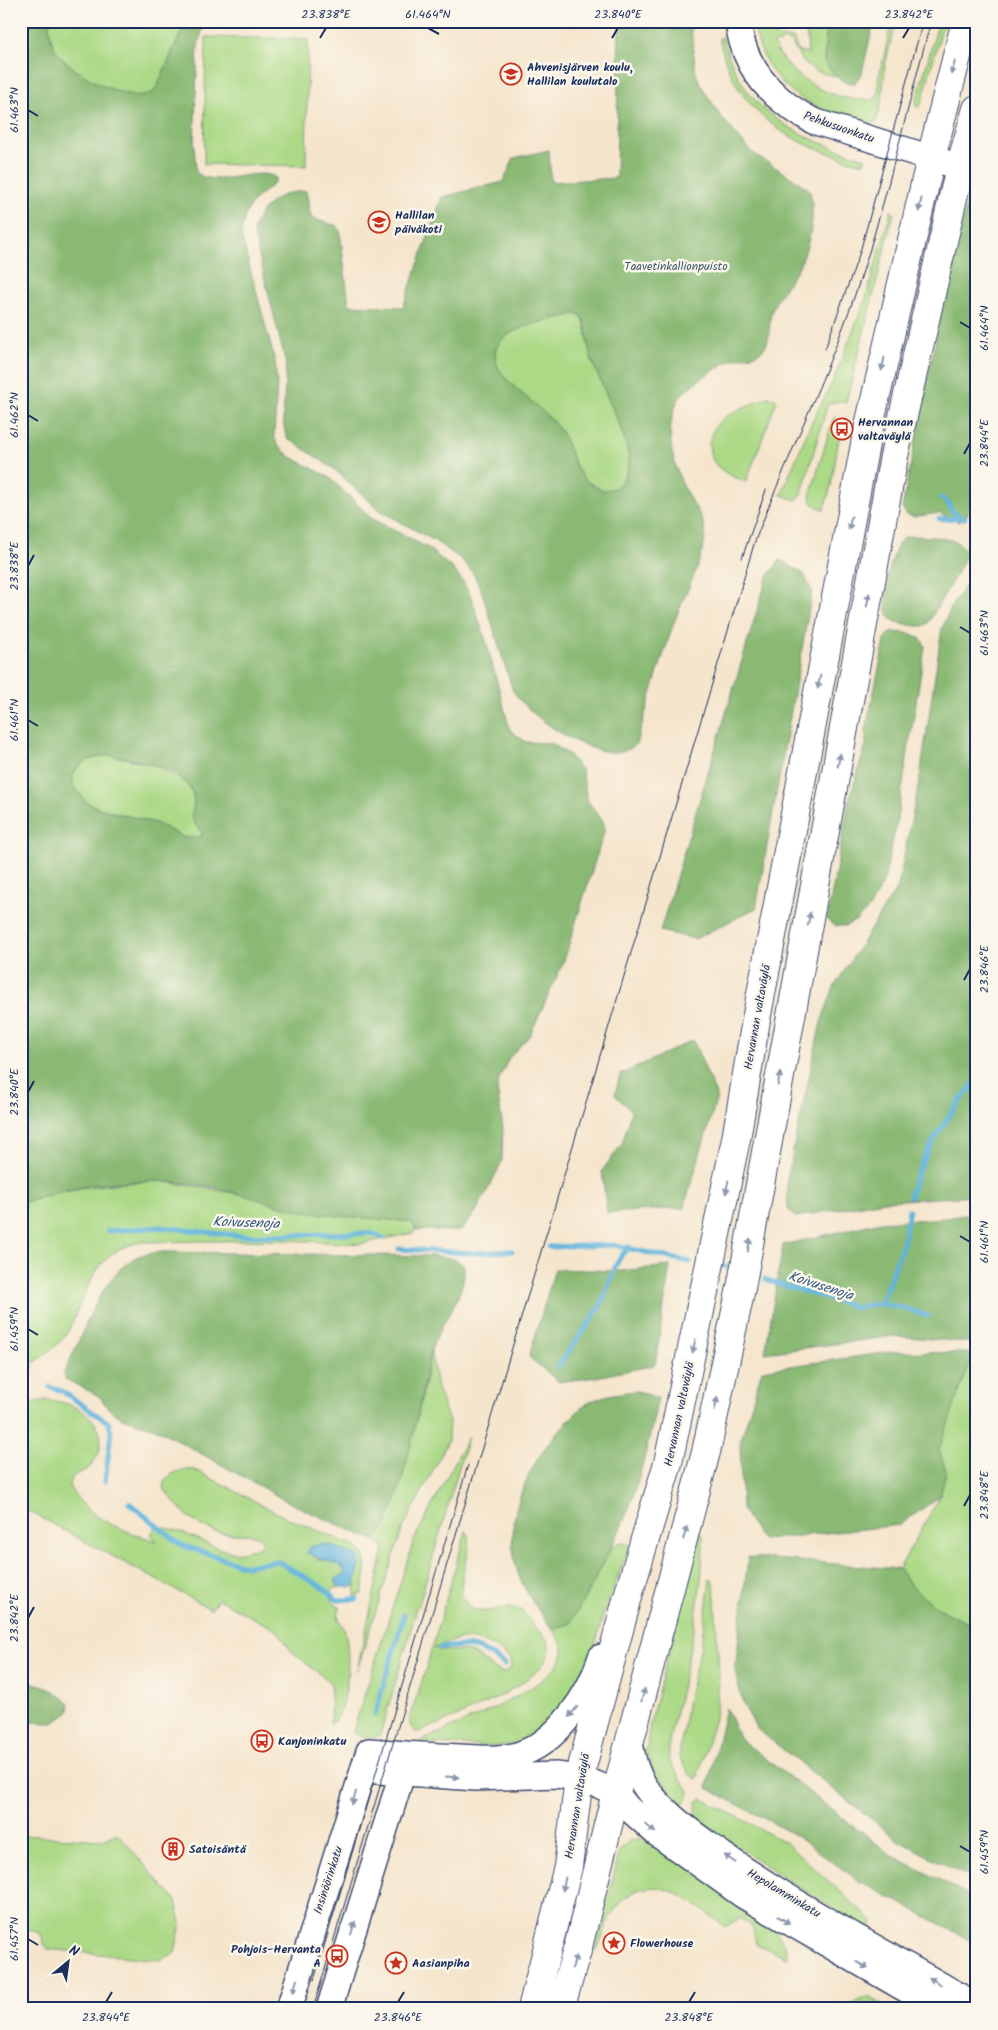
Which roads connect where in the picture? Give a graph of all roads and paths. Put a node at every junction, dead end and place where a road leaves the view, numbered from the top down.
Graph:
1 (738, 21) edge
2 (966, 21) edge
3 (977, 110) edge
4 (930, 158) junction
5 (960, 167) junction
6 (630, 1589) junction
7 (630, 1742) junction
8 (406, 1764) junction
9 (580, 1778) junction
10 (616, 1793) junction
11 (977, 2006) edge
12 (288, 2009) edge
13 (329, 2009) edge
14 (532, 2009) edge
15 (560, 2009) edge
16 (940, 2009) edge

1 - 4 main road, Pehkusuonkatu
2 -> 4 main road, Hervannan valtaväylä
3 - 5 main road
4 - 5 main road, Pehkusuonkatu
4 -> 6 main road, Hervannan valtaväylä
7 -> 5 main road
6 -> 8 main road
6 - 9 main road, Hervannan valtaväylä
7 - 10 main road
11 -> 7 main road, Hepolamminkatu
8 -> 9 main road
8 -> 12 main road, Insinöörinkatu
13 -> 8 main road
9 - 10 main road
9 -> 14 main road, Hervannan valtaväylä
15 -> 10 main road
10 -> 16 main road, Hepolamminkatu

